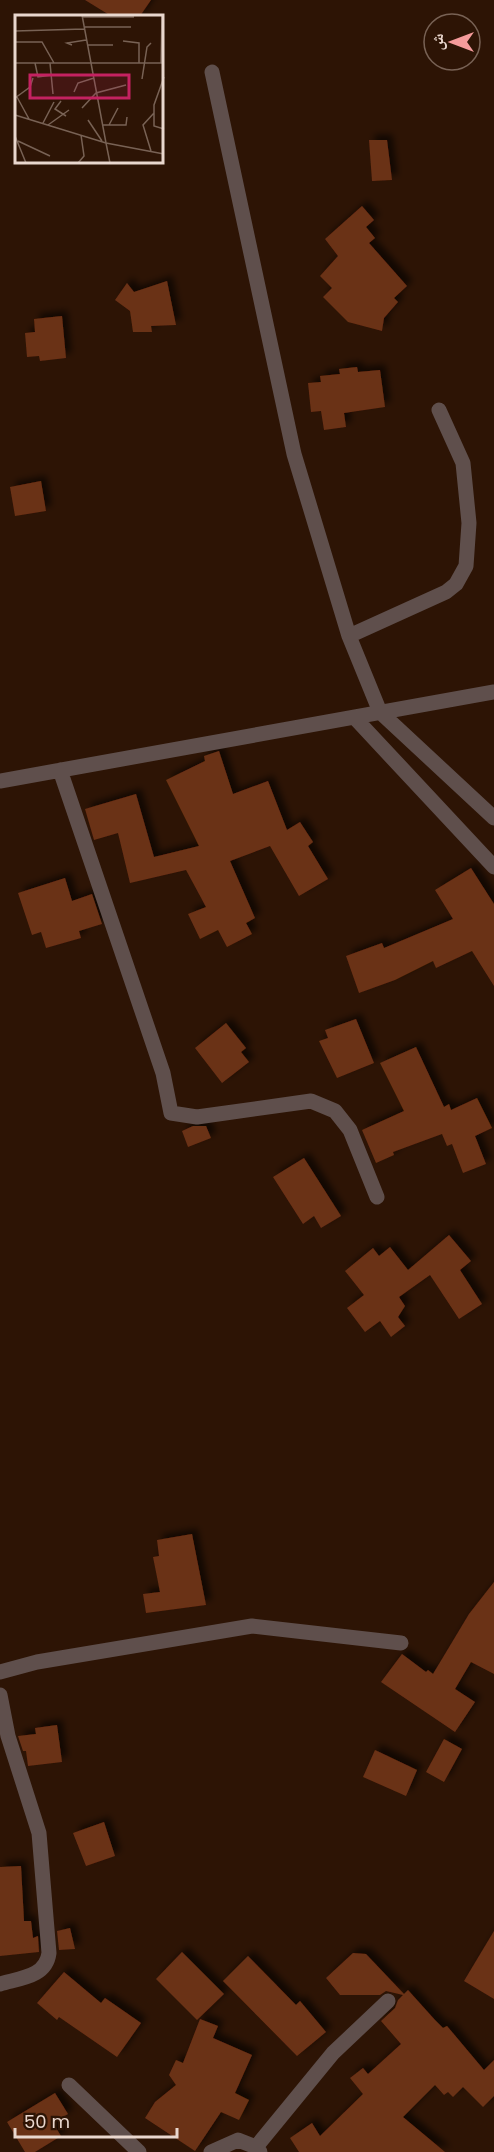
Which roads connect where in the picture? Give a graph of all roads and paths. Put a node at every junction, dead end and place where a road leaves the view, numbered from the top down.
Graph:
1 (212, 72) dead end
2 (439, 410) dead end
3 (349, 636) junction
4 (494, 692) edge
5 (380, 712) junction
6 (354, 717) junction
7 (60, 770) junction
8 (0, 781) edge
9 (494, 818) edge
10 (494, 867) edge
11 (377, 1197) dead end
12 (401, 1642) dead end
13 (0, 1672) edge
14 (0, 1695) edge
15 (0, 1984) edge
16 (388, 2001) dead end
17 (69, 2085) dead end
18 (258, 2150) edge
19 (139, 2152) edge
20 (211, 2152) edge

1 - 3 street
2 - 3 street
3 - 5 street
4 - 5 street
5 - 6 street
5 - 9 street
6 - 7 street
6 - 10 street
7 - 8 street
7 - 11 street
12 - 13 street
14 - 15 street
16 - 18 street
17 - 19 street
18 - 20 street

